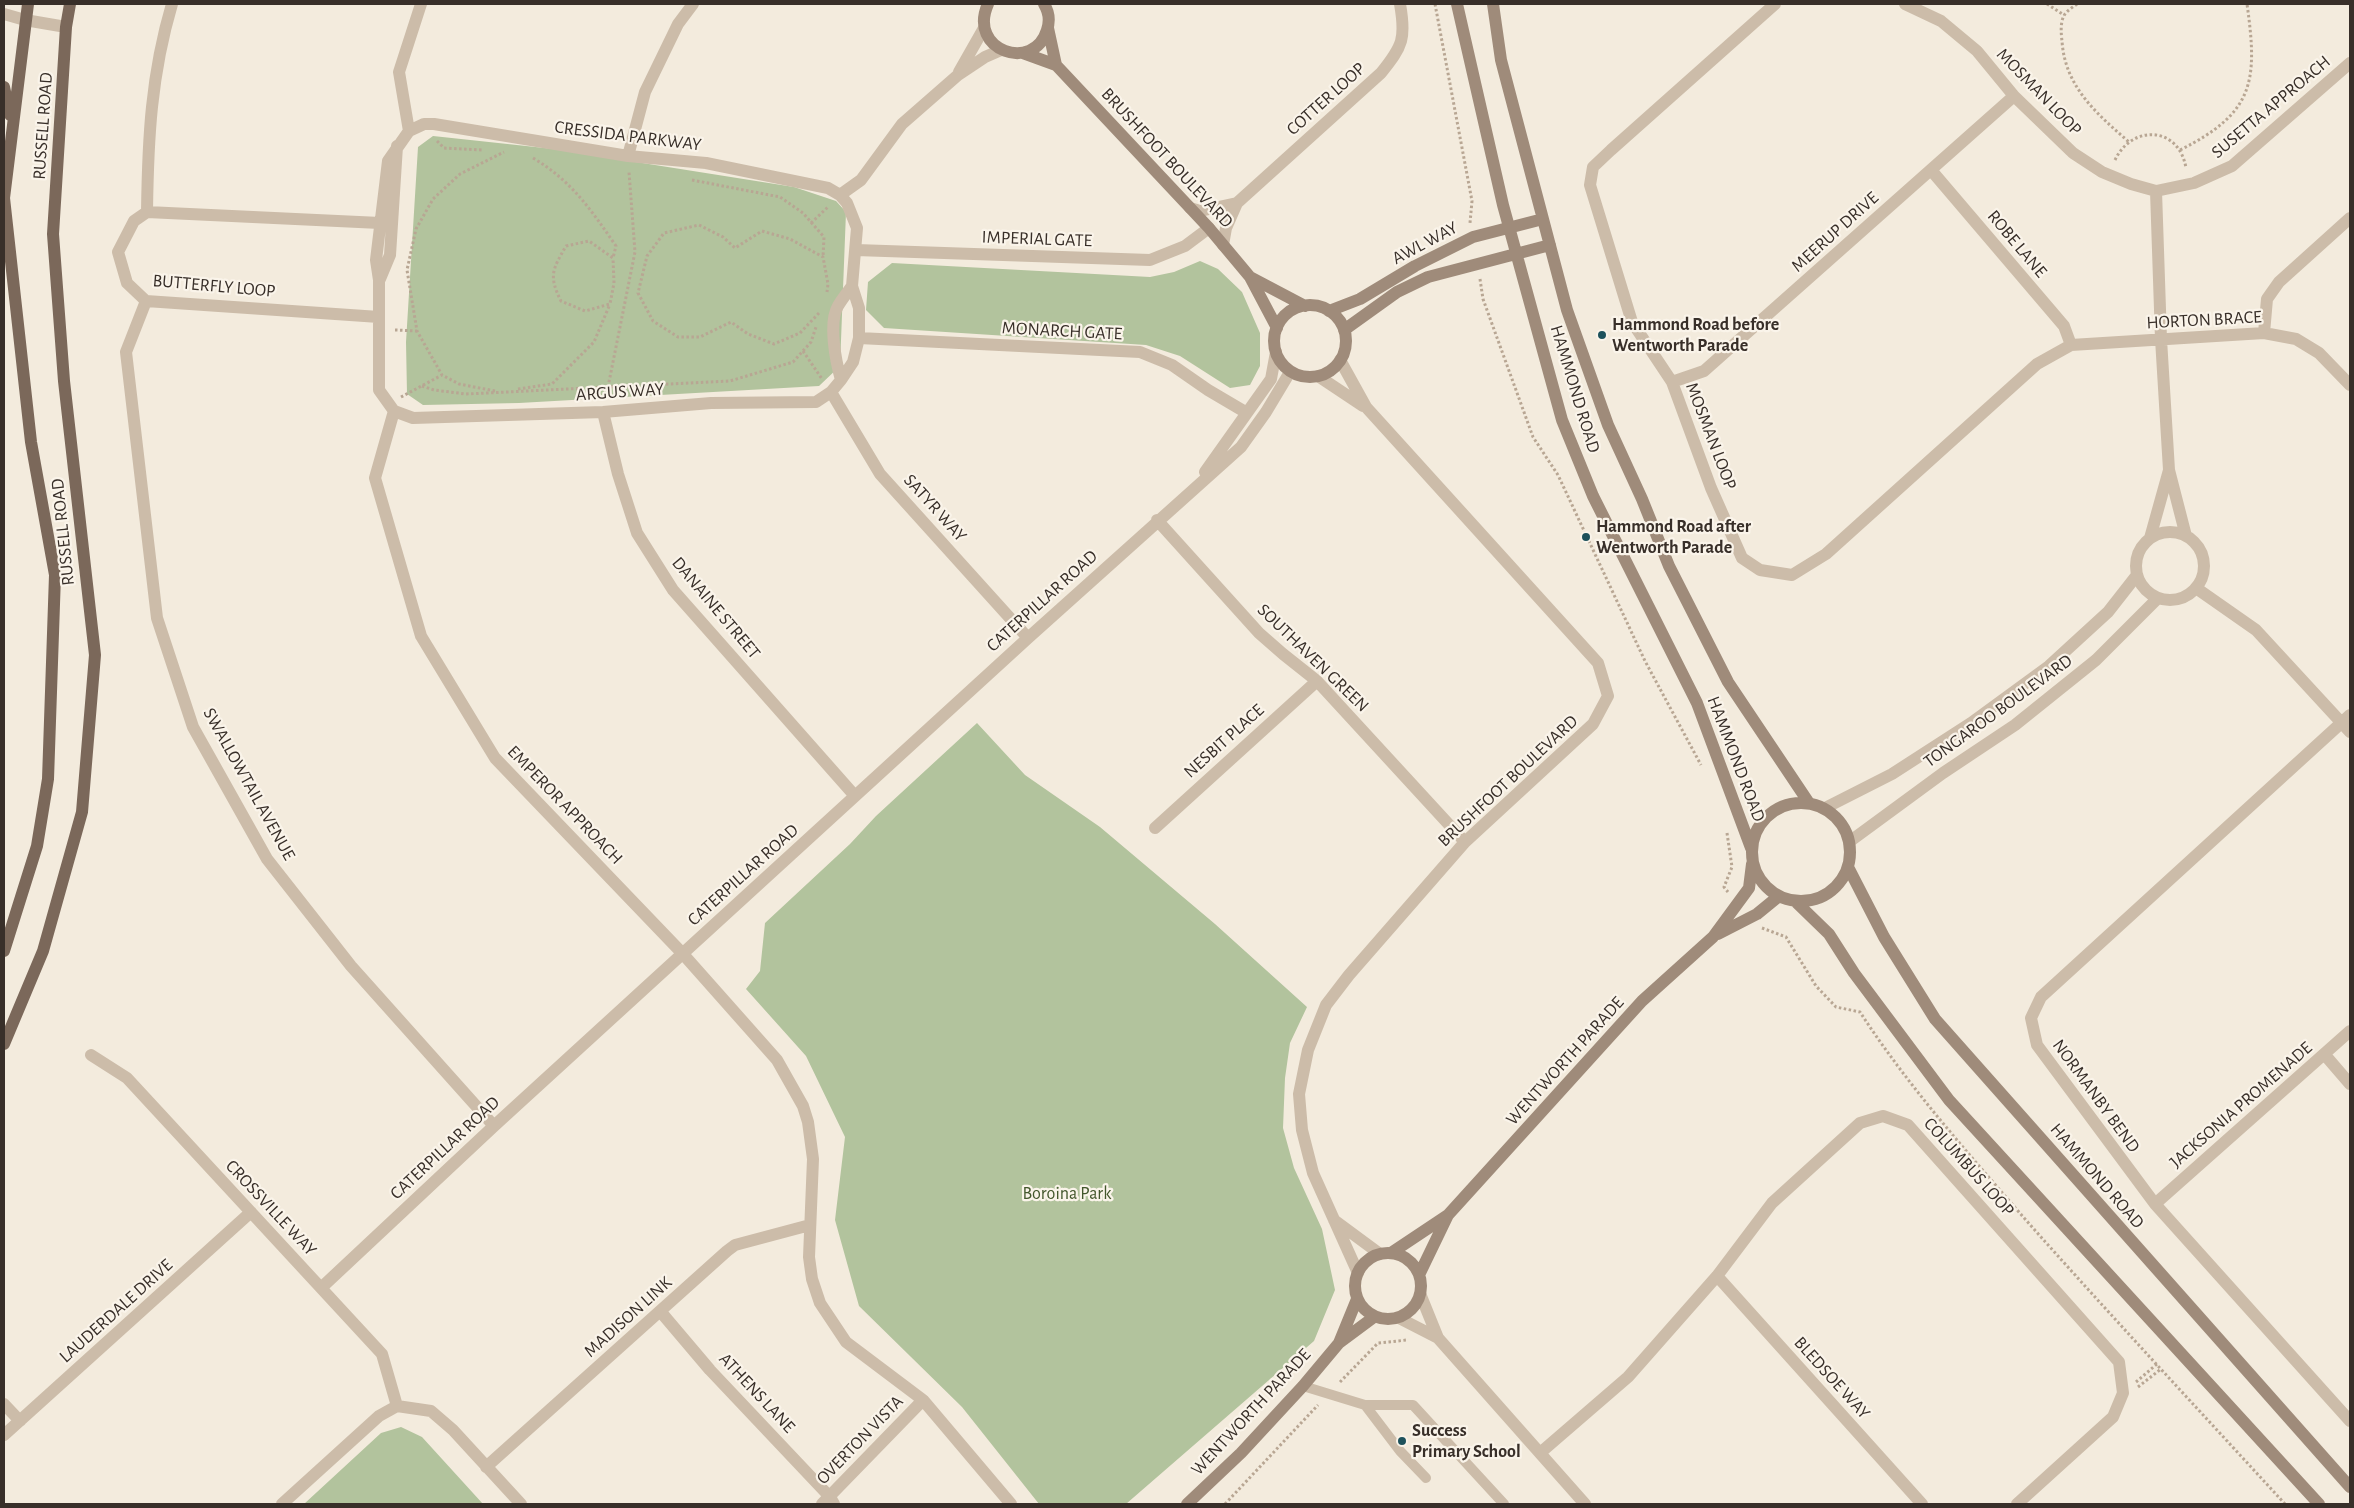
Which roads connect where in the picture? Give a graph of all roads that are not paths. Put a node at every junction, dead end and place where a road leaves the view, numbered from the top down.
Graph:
1 (28, 4) edge
2 (70, 4) edge
3 (172, 4) edge
4 (421, 4) edge
5 (693, 4) edge
6 (1400, 4) edge
7 (1457, 4) edge
8 (1493, 4) edge
9 (1776, 4) edge
10 (1905, 4) edge
11 (1046, 5) edge
12 (985, 6) edge
13 (4, 14) edge
14 (25, 20) junction
15 (66, 27) junction
16 (984, 28) junction
17 (1048, 28) junction
18 (1001, 50) junction
19 (1023, 53) junction
20 (2350, 63) edge
21 (1056, 65) junction
22 (958, 75) junction
23 (4, 87) edge
24 (2014, 96) junction
25 (12, 124) junction
26 (409, 131) junction
27 (397, 146) junction
28 (628, 156) junction
29 (1931, 170) junction
30 (2156, 190) junction
31 (840, 195) junction
32 (4, 198) edge
33 (1237, 203) junction
34 (1190, 208) junction
35 (147, 212) junction
36 (2350, 218) edge
37 (1543, 219) junction
38 (380, 223) junction
39 (1209, 228) junction
40 (1510, 229) junction
41 (1223, 245) junction
42 (1550, 245) junction
43 (856, 250) junction
44 (1517, 254) junction
45 (1250, 277) junction
46 (379, 280) junction
47 (852, 286) junction
48 (146, 301) junction
49 (1305, 306) junction
50 (1329, 311) junction
51 (379, 323) junction
52 (1277, 328) junction
53 (1344, 330) junction
54 (2264, 333) junction
55 (859, 338) junction
56 (2161, 339) junction
57 (2071, 345) junction
58 (1276, 352) junction
59 (1340, 360) junction
60 (1290, 372) junction
61 (1318, 376) junction
62 (841, 380) junction
63 (1672, 382) junction
64 (2350, 385) edge
65 (831, 392) junction
66 (392, 407) junction
67 (1366, 407) junction
68 (603, 412) junction
69 (1247, 413) junction
70 (2169, 470) junction
71 (1191, 490) junction
72 (1157, 520) junction
73 (2186, 536) junction
74 (2150, 538) junction
75 (2137, 575) junction
76 (2196, 588) junction
77 (2158, 598) junction
78 (1028, 638) junction
79 (1317, 681) junction
80 (2347, 723) edge
81 (855, 796) junction
82 (1809, 803) junction
83 (1825, 808) junction
84 (1155, 828) dead end
85 (1465, 842) junction
86 (1850, 842) junction
87 (1751, 848) junction
88 (1752, 864) junction
89 (1848, 866) junction
90 (1779, 896) junction
91 (1796, 902) junction
92 (1713, 936) junction
93 (4, 952) edge
94 (683, 954) junction
95 (2350, 1032) edge
96 (4, 1044) edge
97 (91, 1055) dead end
98 (2325, 1055) junction
99 (2350, 1084) edge
100 (494, 1126) junction
101 (2154, 1204) junction
102 (251, 1212) junction
103 (1448, 1215) junction
104 (1334, 1220) junction
105 (810, 1225) junction
106 (1385, 1253) junction
107 (1358, 1273) junction
108 (1420, 1273) junction
109 (1717, 1276) junction
110 (321, 1288) junction
111 (1421, 1296) junction
112 (1357, 1299) junction
113 (660, 1311) junction
114 (1374, 1317) junction
115 (1399, 1318) junction
116 (1438, 1338) junction
117 (1339, 1342) junction
118 (1303, 1386) junction
119 (923, 1400) junction
120 (4, 1404) edge
121 (1365, 1405) junction
122 (397, 1406) junction
123 (20, 1421) junction
124 (2350, 1421) edge
125 (4, 1435) edge
126 (1540, 1453) junction
127 (486, 1467) junction
128 (1426, 1478) dead end
129 (2350, 1487) edge
130 (829, 1502) edge
131 (1582, 1503) edge
132 (282, 1504) edge
133 (520, 1504) edge
134 (1010, 1504) edge
135 (1187, 1504) edge
136 (1504, 1504) edge
137 (1922, 1504) edge
138 (2017, 1504) edge
139 (2319, 1504) edge

1 - 14 main road, RUSSELL ROAD
2 - 15 main road, RUSSELL ROAD
3 - 35 street
4 - 26 street
5 - 28 street
6 - 33 street, COTTER LOOP
7 - 40 main road, HAMMOND ROAD
8 - 37 main road, HAMMOND ROAD
9 - 63 street, MOSMAN LOOP
10 - 24 street, MOSMAN LOOP
11 - 17 main road
12 - 16 main road
13 - 14 street
14 - 15 street
14 - 25 main road, RUSSELL ROAD
15 - 96 main road, RUSSELL ROAD
16 - 18 main road
16 - 22 street
17 - 19 main road
17 - 21 main road
18 - 19 main road, BRUSHFOOT BOULEVARD
18 - 22 street
19 - 21 main road, BRUSHFOOT BOULEVARD
20 - 30 street, SUSETTA APPROACH
21 - 34 main road, BRUSHFOOT BOULEVARD
22 - 31 street
23 - 25 main road
24 - 29 street, MEERUP DRIVE
24 - 30 street, MOSMAN LOOP
25 - 32 main road, RUSSELL ROAD
26 - 27 street
26 - 28 street, CRESSIDA PARKWAY
27 - 38 street
27 - 46 street
28 - 31 street, CRESSIDA PARKWAY
29 - 57 street, ROBE LANE
29 - 63 street, MEERUP DRIVE
30 - 56 street
31 - 43 street, ARGUS WAY
32 - 93 main road, RUSSELL ROAD
33 - 34 street, COTTER LOOP
33 - 41 street, COTTER LOOP
34 - 39 main road, BRUSHFOOT BOULEVARD
35 - 38 street
35 - 48 street, BUTTERFLY LOOP
36 - 54 street
37 - 40 main road, AWL WAY
37 - 42 main road, HAMMOND ROAD
38 - 46 street
39 - 41 main road, BRUSHFOOT BOULEVARD
39 - 43 street, IMPERIAL GATE
40 - 44 main road, HAMMOND ROAD
40 - 50 main road, AWL WAY
41 - 45 main road, BRUSHFOOT BOULEVARD
42 - 44 main road, AWL WAY
42 - 82 main road, HAMMOND ROAD
43 - 47 street, ARGUS WAY
44 - 53 main road, AWL WAY
44 - 87 main road, HAMMOND ROAD
45 - 49 main road, BRUSHFOOT BOULEVARD
45 - 52 main road, BRUSHFOOT BOULEVARD
46 - 51 street
47 - 55 street, ARGUS WAY
47 - 62 street, ARGUS WAY
48 - 51 street, BUTTERFLY LOOP
48 - 100 street, SWALLOWTAIL AVENUE
49 - 50 main road
49 - 52 main road
50 - 53 main road
51 - 66 street
52 - 58 main road
53 - 59 main road
54 - 56 street, HORTON BRACE
54 - 64 street, HORTON BRACE
55 - 62 street, ARGUS WAY
55 - 69 street, MONARCH GATE
56 - 57 street, HORTON BRACE
56 - 70 street
57 - 63 street, MOSMAN LOOP
58 - 60 main road
58 - 69 street, CATERPILLAR ROAD
59 - 61 main road
59 - 67 street, BRUSHFOOT BOULEVARD
60 - 61 main road
60 - 71 street, CATERPILLAR ROAD
61 - 67 street, BRUSHFOOT BOULEVARD
62 - 65 street, ARGUS WAY
65 - 68 street, ARGUS WAY
65 - 78 street, SATYR WAY
66 - 68 street, ARGUS WAY
66 - 94 street, EMPEROR APPROACH
67 - 85 street, BRUSHFOOT BOULEVARD
68 - 81 street, DANAINE STREET
69 - 71 street, CATERPILLAR ROAD
70 - 73 street
70 - 74 street
71 - 72 street, CATERPILLAR ROAD
72 - 78 street, CATERPILLAR ROAD
72 - 79 street, SOUTHAVEN GREEN
73 - 74 street
73 - 76 street
74 - 75 street
75 - 77 street
75 - 83 street, TONGAROO BOULEVARD
76 - 77 street
76 - 80 street
77 - 86 street, TONGAROO BOULEVARD
78 - 81 street, CATERPILLAR ROAD
79 - 84 street, NESBIT PLACE
79 - 85 street, SOUTHAVEN GREEN
80 - 101 street, NORMANBY BEND
81 - 94 street, CATERPILLAR ROAD
82 - 83 main road, HAMMOND ROAD
82 - 87 main road, HAMMOND ROAD
83 - 86 main road, HAMMOND ROAD
85 - 104 street, BRUSHFOOT BOULEVARD
86 - 89 main road
87 - 88 main road, HAMMOND ROAD
88 - 90 main road
88 - 92 main road, WENTWORTH PARADE
89 - 91 main road
89 - 129 main road, HAMMOND ROAD
90 - 91 main road
90 - 92 main road, WENTWORTH PARADE
91 - 139 main road
92 - 103 main road, WENTWORTH PARADE
94 - 100 street, CATERPILLAR ROAD
94 - 105 street, EMPEROR APPROACH
95 - 98 street, JACKSONIA PROMENADE
97 - 102 street, CROSSVILLE WAY
98 - 99 street
98 - 101 street, JACKSONIA PROMENADE
100 - 110 street, CATERPILLAR ROAD
101 - 124 street, NORMANBY BEND
102 - 110 street, CROSSVILLE WAY
102 - 123 street, LAUDERDALE DRIVE
103 - 106 main road, WENTWORTH PARADE
103 - 108 main road, WENTWORTH PARADE
104 - 106 street, BRUSHFOOT BOULEVARD
104 - 107 street, BRUSHFOOT BOULEVARD
105 - 113 street, MADISON LINK
105 - 119 street, EMPEROR APPROACH
106 - 107 main road
106 - 108 main road
107 - 112 main road
108 - 111 main road
109 - 126 street, COLUMBUS LOOP
109 - 137 street, BLEDSOE WAY
109 - 138 street, COLUMBUS LOOP
110 - 122 street, CROSSVILLE WAY
111 - 115 main road
111 - 116 street
112 - 114 main road
112 - 117 main road, WENTWORTH PARADE
113 - 127 street, MADISON LINK
113 - 130 street, ATHENS LANE
114 - 115 main road
114 - 117 main road, WENTWORTH PARADE
115 - 116 street
116 - 126 street
117 - 118 main road, WENTWORTH PARADE
118 - 121 lane
118 - 135 main road, WENTWORTH PARADE
119 - 130 street, OVERTON VISTA
119 - 134 street, EMPEROR APPROACH
120 - 123 street
121 - 128 lane
121 - 136 lane
122 - 127 street
122 - 132 street
123 - 125 street, LAUDERDALE DRIVE
126 - 131 street
127 - 133 street

